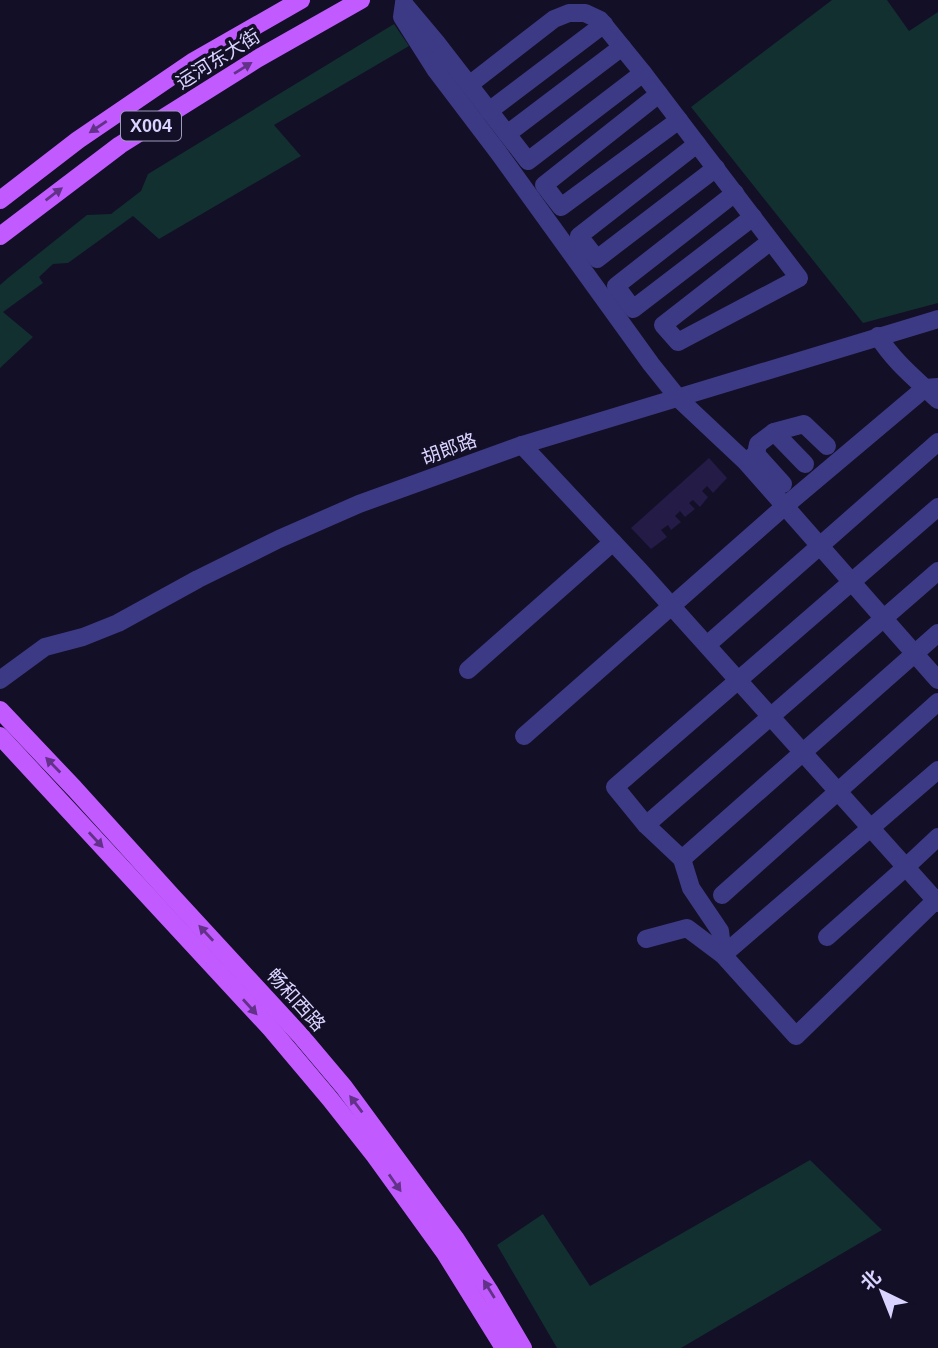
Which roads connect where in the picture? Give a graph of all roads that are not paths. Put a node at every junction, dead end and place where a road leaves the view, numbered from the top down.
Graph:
1 (301, 0) edge
2 (360, 0) edge
3 (403, 2) edge
4 (604, 24) junction
5 (622, 47) junction
6 (643, 73) junction
7 (469, 85) junction
8 (659, 94) junction
9 (489, 111) junction
10 (679, 120) junction
11 (507, 134) junction
12 (697, 144) junction
13 (716, 168) junction
14 (735, 193) junction
15 (0, 200) edge
16 (753, 217) junction
17 (0, 236) edge
18 (771, 241) junction
19 (938, 319) edge
20 (878, 336) junction
21 (934, 392) edge
22 (679, 399) junction
23 (774, 432) junction
24 (938, 442) edge
25 (522, 445) junction
26 (827, 446) dead end
27 (751, 458) junction
28 (805, 464) dead end
29 (783, 484) dead end
30 (785, 506) junction
31 (938, 506) edge
32 (613, 542) junction
33 (820, 546) junction
34 (938, 571) edge
35 (852, 582) junction
36 (672, 606) junction
37 (884, 618) junction
38 (938, 633) edge
39 (707, 645) junction
40 (915, 653) junction
41 (468, 670) dead end
42 (0, 680) edge
43 (738, 680) junction
44 (938, 680) edge
45 (938, 702) edge
46 (0, 710) edge
47 (771, 717) junction
48 (0, 736) edge
49 (524, 736) dead end
50 (803, 752) junction
51 (938, 770) edge
52 (838, 791) junction
53 (646, 825) junction
54 (871, 828) junction
55 (938, 837) edge
56 (682, 859) junction
57 (906, 867) junction
58 (722, 895) dead end
59 (937, 900) edge
60 (827, 937) dead end
61 (646, 939) dead end
62 (723, 955) junction
63 (504, 1348) edge
64 (523, 1348) edge

1 -> 15 main road, 运河东大街 / X004
17 -> 2 main road, 运河东大街 / X004
3 - 7 street
3 - 22 street
4 - 5 street
4 - 7 street
4 - 9 street
5 - 6 street
5 - 11 street
6 - 8 street
6 - 11 street
7 - 9 street
8 - 10 street
8 - 10 street
9 - 11 street
10 - 12 street
12 - 13 street
12 - 13 street
13 - 14 street
14 - 16 street
14 - 16 street
16 - 18 street
18 - 18 street
19 - 20 street, 胡郎路
20 - 21 street
20 - 22 street, 胡郎路
21 - 30 street
22 - 25 street, 胡郎路
22 - 27 street
23 - 26 street
23 - 27 street
23 - 28 street
24 - 33 street
25 - 32 street
25 - 42 street, 胡郎路
27 - 29 street
27 - 30 street
30 - 33 street
30 - 36 street
31 - 35 street
32 - 36 street
32 - 41 street
33 - 35 street
33 - 39 street
34 - 37 street
35 - 37 street
35 - 43 street
36 - 39 street
36 - 49 street
37 - 40 street
37 - 47 street
38 - 40 street
39 - 43 street
40 - 44 street
40 - 50 street
43 - 47 street
43 - 53 street
45 - 52 street
64 -> 46 main road, 畅和西路
47 - 50 street
47 - 53 street
48 -> 63 main road, 畅和西路
50 - 52 street
50 - 56 street
51 - 54 street
52 - 54 street
52 - 58 street
53 - 56 street
54 - 57 street
54 - 62 street
55 - 57 street
56 - 62 street
57 - 59 street
57 - 60 street
59 - 62 street
61 - 62 street

